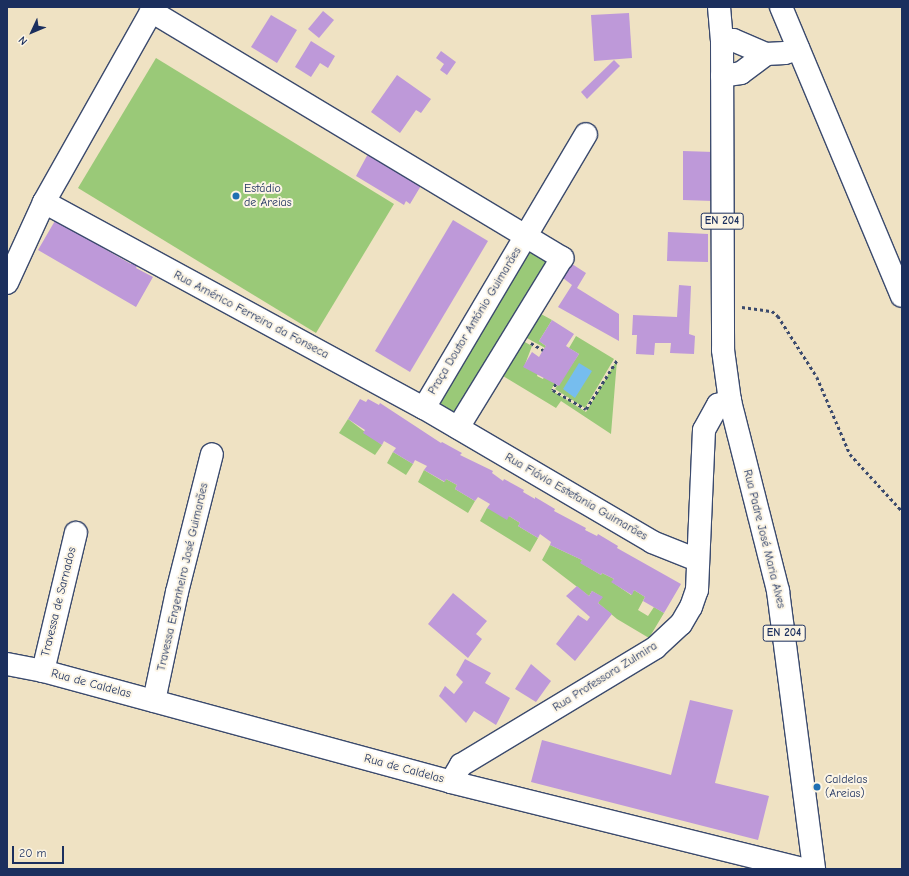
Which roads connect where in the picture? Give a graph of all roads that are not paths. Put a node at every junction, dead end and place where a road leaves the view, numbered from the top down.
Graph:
1 (719, 7) edge
2 (781, 7) edge
3 (152, 9) edge
4 (722, 40) junction
5 (798, 49) junction
6 (766, 54) junction
7 (722, 76) junction
8 (586, 134) dead end
9 (44, 202) junction
10 (526, 236) junction
11 (7, 283) edge
12 (902, 296) edge
13 (730, 401) junction
14 (424, 408) junction
15 (458, 428) junction
16 (212, 454) dead end
17 (76, 533) dead end
18 (697, 560) junction
19 (7, 664) edge
20 (43, 671) junction
21 (154, 701) junction
22 (451, 782) junction
23 (802, 869) edge
24 (814, 869) edge

1 - 4 street, EN 204
2 - 5 street
3 - 9 street
3 - 10 street
4 - 6 street
4 - 7 street, EN 204
5 - 6 street
5 - 12 street
6 - 7 street
7 - 13 street, EN 204
8 - 10 street
9 - 11 street
9 - 14 street, Rua Américo Ferreira da Fonseca
10 - 14 street, Praça Doutor António Guimarães
10 - 15 street, Praça Doutor António Guimarães
13 - 18 street, Rua Professora Zulmira
13 - 24 street, Rua Padre José Maria Alves / EN 204
14 - 15 street, Rua Américo Ferreira da Fonseca
15 - 18 street, Rua Flávia Estefania Guimarães
16 - 21 street, Travessa Engenheiro José Guimarães
17 - 20 street, Travessa de Sarnados
18 - 22 street, Rua Professora Zulmira
19 - 20 street, Rua de Caldelas
20 - 21 street, Rua de Caldelas
21 - 22 street, Rua de Caldelas
22 - 23 street, Rua de Caldelas

